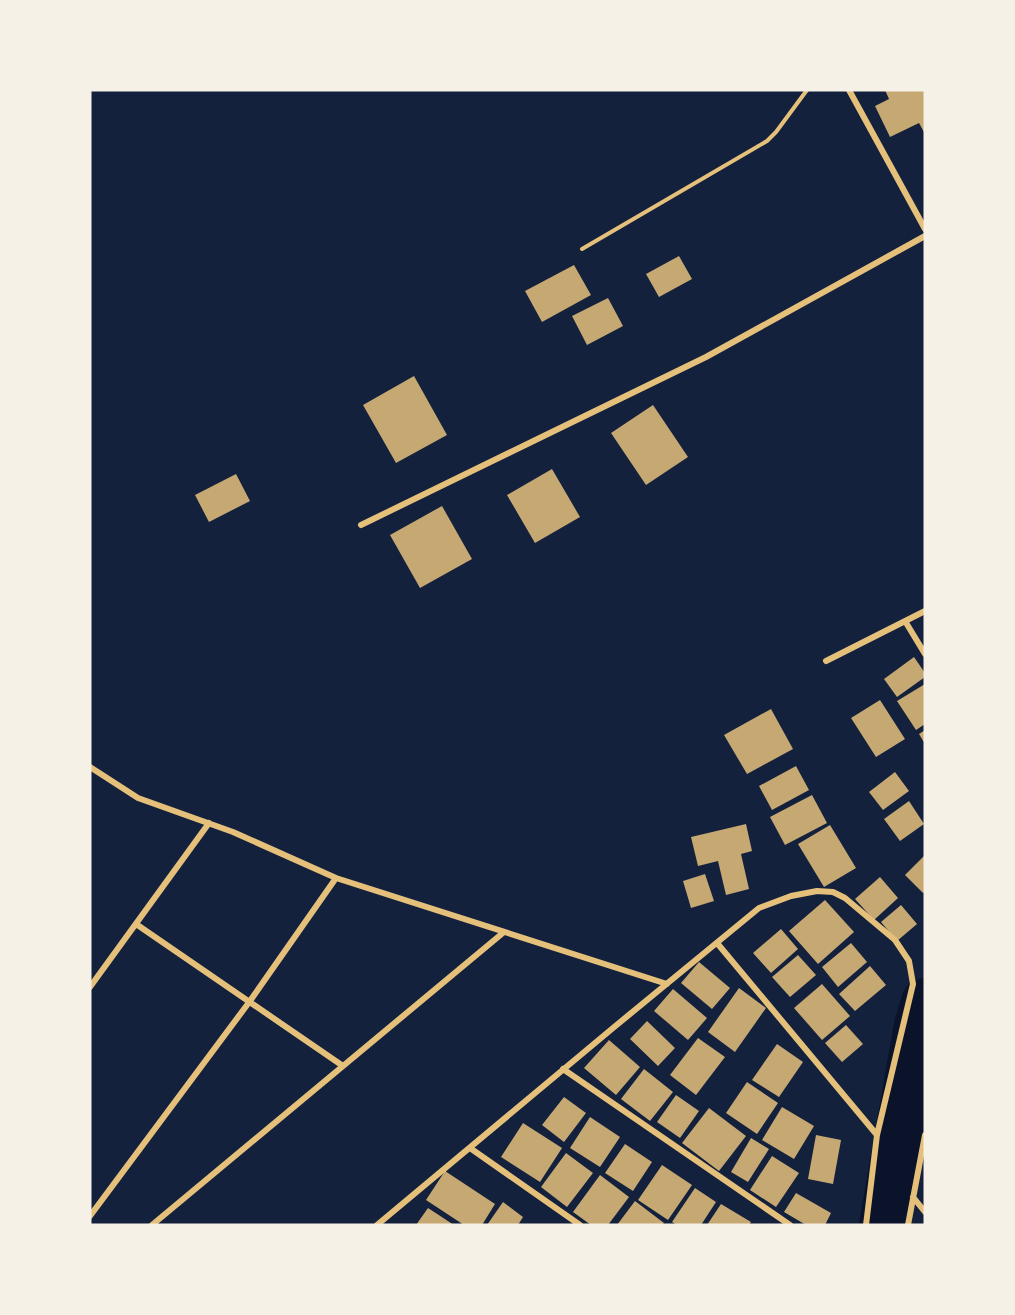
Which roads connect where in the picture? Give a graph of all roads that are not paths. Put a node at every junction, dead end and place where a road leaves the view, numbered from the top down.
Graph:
1 (849, 90) edge
2 (925, 229) edge
3 (925, 236) edge
4 (361, 525) dead end
5 (925, 611) edge
6 (904, 621) junction
7 (925, 654) edge
8 (826, 661) dead end
9 (90, 768) edge
10 (209, 823) junction
11 (336, 878) junction
12 (136, 924) junction
13 (504, 932) junction
14 (717, 943) junction
15 (667, 984) junction
16 (90, 987) edge
17 (250, 1001) junction
18 (343, 1066) junction
19 (563, 1069) junction
20 (877, 1135) junction
21 (925, 1135) edge
22 (470, 1148) junction
23 (925, 1187) edge
24 (916, 1188) junction
25 (913, 1197) junction
26 (925, 1212) edge
27 (90, 1216) edge
28 (152, 1225) edge
29 (377, 1225) edge
30 (580, 1225) edge
31 (790, 1225) edge
32 (866, 1225) edge
33 (908, 1225) edge

1 - 2 street
3 - 4 street
5 - 6 street
6 - 7 street
6 - 8 street
9 - 10 street
10 - 11 street
10 - 12 street
11 - 13 street
11 - 17 street
12 - 16 street
12 - 17 street
13 - 15 street
13 - 18 street
14 - 15 street
14 - 20 street
14 - 20 street
15 - 19 street
17 - 18 street
17 - 27 street
18 - 28 street
19 - 22 street
19 - 31 street
20 - 32 street
21 - 24 street
22 - 29 street
22 - 30 street
23 - 24 street
24 - 25 street
25 - 26 street
25 - 33 street

